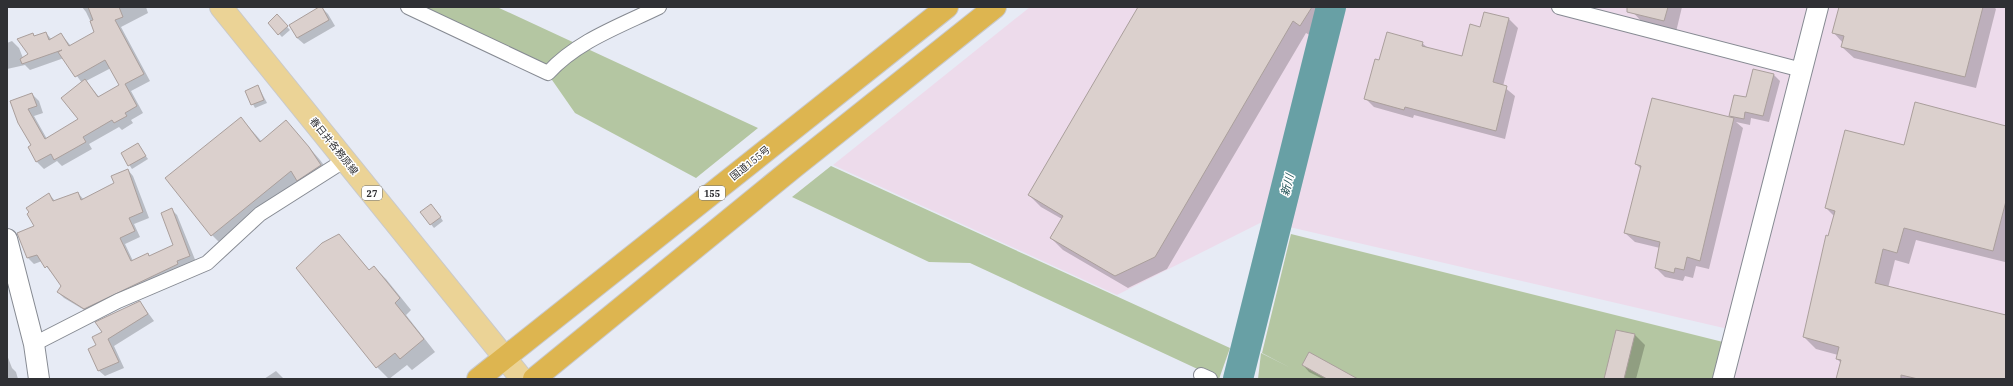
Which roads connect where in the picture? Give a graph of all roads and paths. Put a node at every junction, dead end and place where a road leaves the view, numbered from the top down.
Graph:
1 (221, 7) edge
2 (408, 7) edge
3 (658, 7) edge
4 (995, 7) edge
5 (1558, 7) edge
6 (1818, 7) edge
7 (944, 8) edge
8 (1802, 70) junction
9 (346, 160) junction
10 (7, 239) edge
11 (34, 344) junction
12 (506, 358) junction
13 (39, 379) edge
14 (478, 379) edge
15 (522, 379) edge
16 (534, 379) edge
17 (1723, 379) edge

1 - 9 main road, 春日井各務原線 / 27
2 - 3 street
4 - 16 highway
5 - 8 street
6 - 8 street
7 - 12 highway, 国道155号 / 155
8 - 17 street
9 - 11 street
9 - 12 main road, 春日井各務原線 / 27
10 - 11 street
11 - 13 street
12 - 14 highway, 国道155号 / 155
12 - 15 main road, 春日井各務原線 / 27

